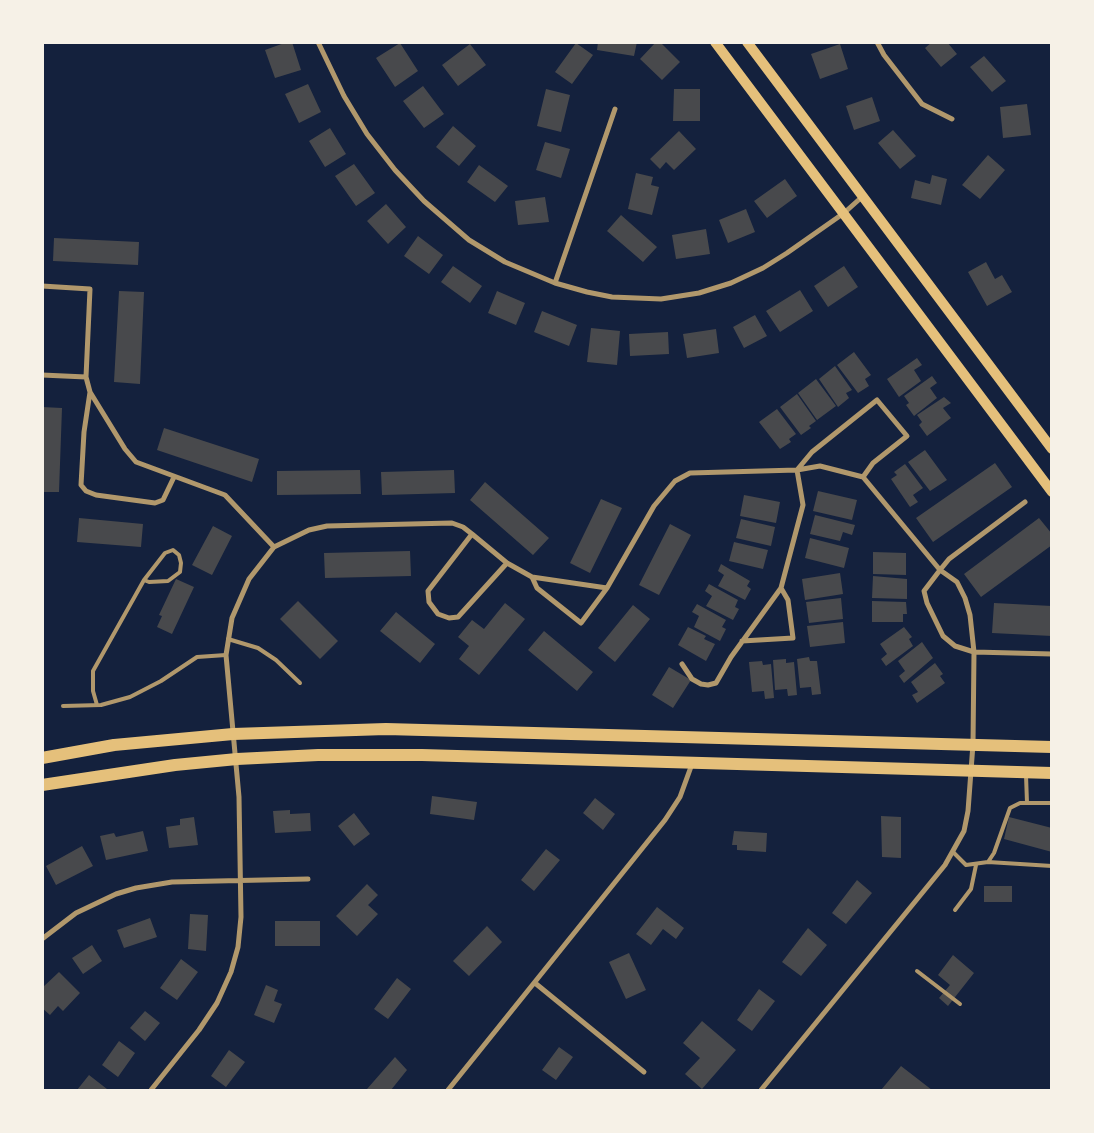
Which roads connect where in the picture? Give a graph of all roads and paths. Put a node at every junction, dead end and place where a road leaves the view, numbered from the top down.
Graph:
1 (318, 42) edge
2 (715, 42) edge
3 (747, 42) edge
4 (877, 42) edge
5 (615, 109) dead end
6 (952, 119) dead end
7 (863, 196) junction
8 (844, 213) junction
9 (556, 283) junction
10 (42, 286) edge
11 (42, 375) edge
12 (86, 378) junction
13 (90, 392) junction
14 (1052, 450) edge
15 (797, 470) junction
16 (174, 477) junction
17 (864, 477) junction
18 (1052, 492) edge
19 (1025, 502) dead end
20 (472, 534) junction
21 (274, 547) junction
22 (507, 563) junction
23 (940, 570) junction
24 (532, 577) junction
25 (144, 580) junction
26 (607, 588) junction
27 (781, 588) junction
28 (228, 639) junction
29 (742, 641) junction
30 (974, 652) junction
31 (1052, 654) edge
32 (226, 655) junction
33 (682, 664) dead end
34 (300, 683) dead end
35 (97, 705) junction
36 (63, 706) dead end
37 (233, 734) junction
38 (973, 744) junction
39 (1052, 747) edge
40 (42, 750) edge
41 (89, 750) junction
42 (42, 758) edge
43 (237, 759) junction
44 (692, 763) junction
45 (971, 770) junction
46 (1026, 772) junction
47 (1052, 773) edge
48 (42, 785) edge
49 (1027, 803) junction
50 (1052, 803) edge
51 (953, 852) junction
52 (988, 862) junction
53 (976, 865) junction
54 (1052, 866) edge
55 (308, 879) dead end
56 (240, 880) junction
57 (955, 910) dead end
58 (42, 939) edge
59 (917, 971) dead end
60 (536, 983) junction
61 (960, 1004) dead end
62 (644, 1072) dead end
63 (150, 1090) edge
64 (448, 1090) edge
65 (761, 1090) edge

1 - 9 street
2 - 8 main road
3 - 7 main road
4 - 6 street
5 - 9 street
7 - 8 street
7 - 14 main road
8 - 9 street
8 - 18 main road
10 - 12 street
11 - 12 street
12 - 13 street
13 - 16 street
13 - 16 street
15 - 17 street
15 - 17 street
15 - 26 street
15 - 27 street
16 - 21 street
17 - 23 street
19 - 23 street
20 - 21 street
20 - 22 street
20 - 22 street
21 - 28 street
22 - 24 street
23 - 30 street
23 - 30 street
24 - 26 street
24 - 26 street
25 - 25 lane
25 - 35 lane
27 - 29 street
27 - 29 street
28 - 32 street
28 - 34 lane
29 - 33 street
30 - 31 street
30 - 38 street
32 - 35 lane
32 - 37 street
35 - 36 lane
37 - 38 main road
37 - 41 main road
37 - 43 street
38 - 39 main road
38 - 45 street
40 - 41 main road
41 - 42 main road
43 - 44 main road
43 - 48 main road
43 - 56 street
44 - 45 main road
44 - 60 street
45 - 46 main road
45 - 51 street
46 - 47 main road
46 - 49 lane
49 - 50 lane
49 - 52 lane
51 - 53 lane
51 - 65 street
52 - 53 lane
52 - 54 lane
53 - 57 lane
55 - 56 street
56 - 58 street
56 - 63 street
59 - 61 lane
60 - 62 street
60 - 64 street

